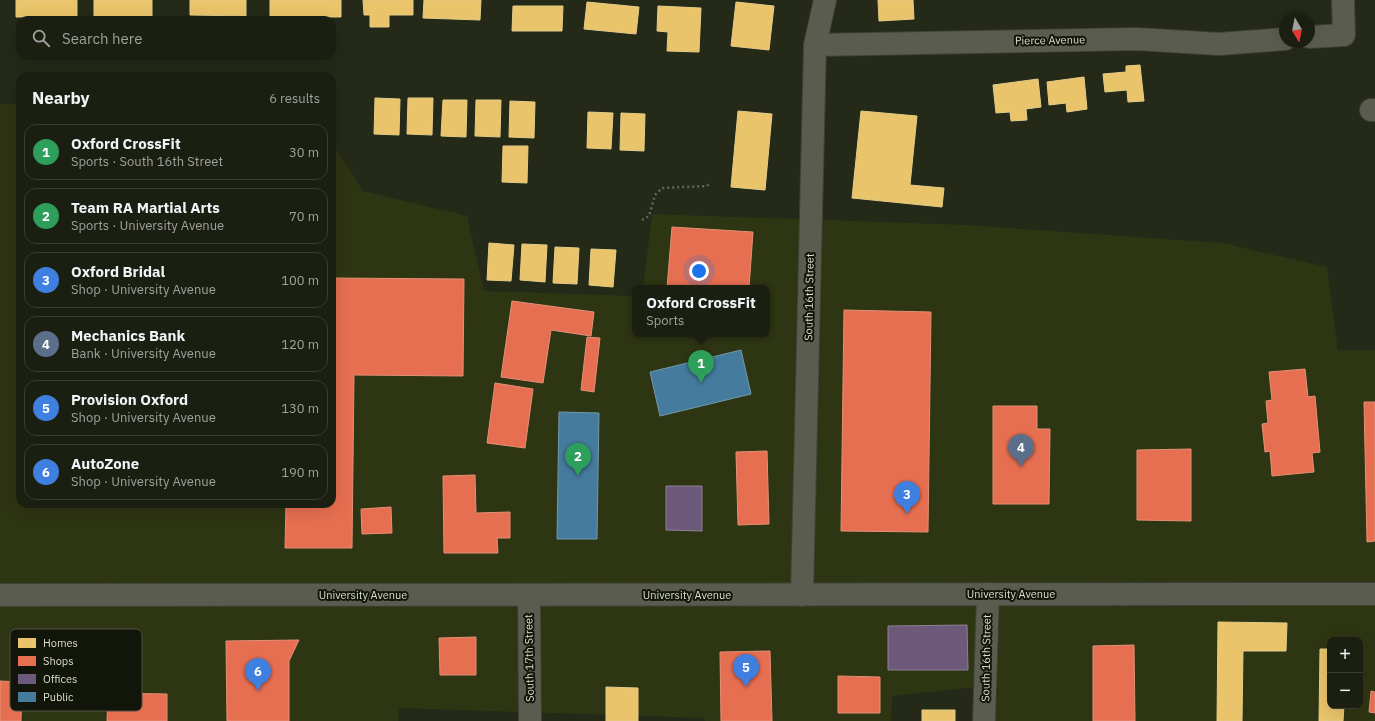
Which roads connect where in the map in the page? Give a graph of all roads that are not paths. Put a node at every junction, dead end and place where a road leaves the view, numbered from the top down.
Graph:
1 (825, 0) edge
2 (1343, 0) edge
3 (1315, 37) edge
4 (1279, 39) edge
5 (815, 45) junction
6 (802, 594) junction
7 (988, 594) junction
8 (1375, 594) edge
9 (0, 595) edge
10 (529, 595) junction
11 (530, 721) edge
12 (984, 721) edge

1 - 5 street, South 16th Street
2 - 3 street
4 - 5 street, Pierce Avenue
5 - 6 street, South 16th Street
6 - 7 street, University Avenue
6 - 10 street, University Avenue
7 - 8 street, University Avenue
7 - 12 street, South 16th Street
9 - 10 street, University Avenue
10 - 11 street, South 17th Street

